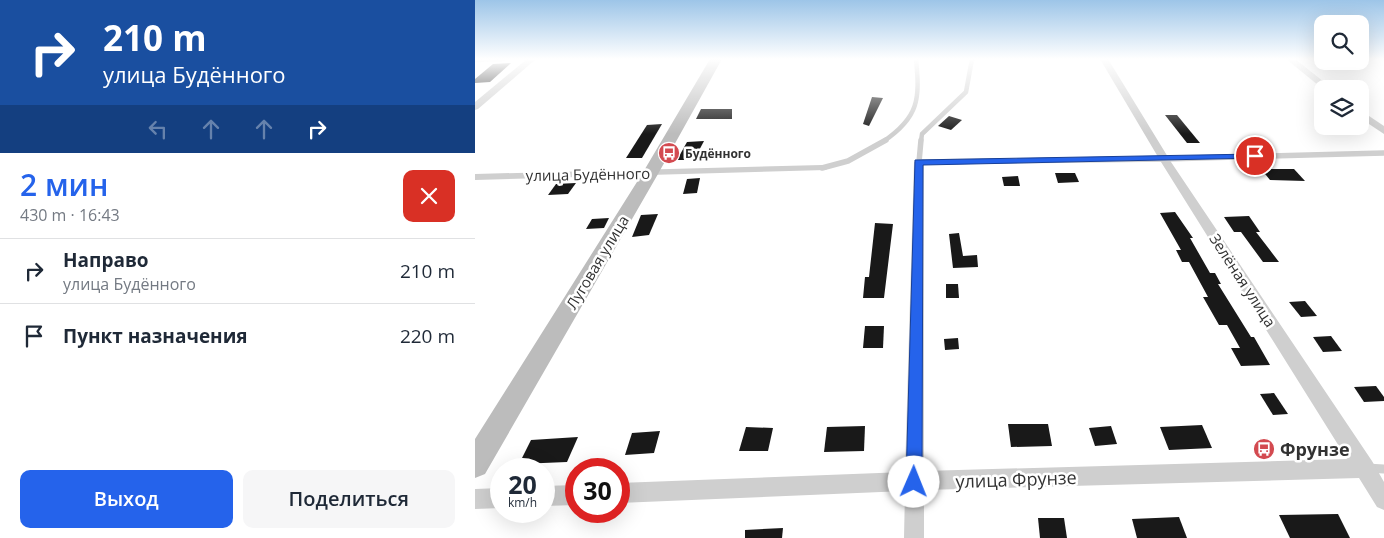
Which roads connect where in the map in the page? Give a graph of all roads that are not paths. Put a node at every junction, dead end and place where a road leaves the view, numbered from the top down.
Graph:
1 (503, 84) edge
2 (702, 84) edge
3 (917, 84) edge
4 (967, 84) edge
5 (1119, 84) edge
6 (475, 108) edge
7 (1369, 120) edge
8 (1384, 131) edge
9 (1384, 153) edge
10 (1165, 159) junction
11 (919, 162) junction
12 (822, 168) joint
13 (650, 174) junction
14 (475, 177) edge
15 (475, 464) edge
16 (1365, 468) junction
17 (1384, 468) edge
18 (914, 482) junction
19 (630, 493) edge
20 (490, 498) edge
21 (475, 499) edge
22 (1384, 500) edge
23 (913, 538) edge

1 - 6 street
2 - 13 street, Луговая улица
3 - 12 lane
4 - 11 lane
5 - 10 street, Зелёная улица
7 - 8 street
9 - 10 lane
10 - 11 lane
10 - 16 street, Зелёная улица
11 - 18 street
12 - 13 street, улица Будённого
13 - 14 street, улица Будённого
13 - 15 street, Луговая улица
16 - 17 lane, улица Фрунзе
16 - 18 street, улица Фрунзе
16 - 22 street, Зелёная улица
18 - 19 street, улица Фрунзе
18 - 23 street
20 - 21 street

